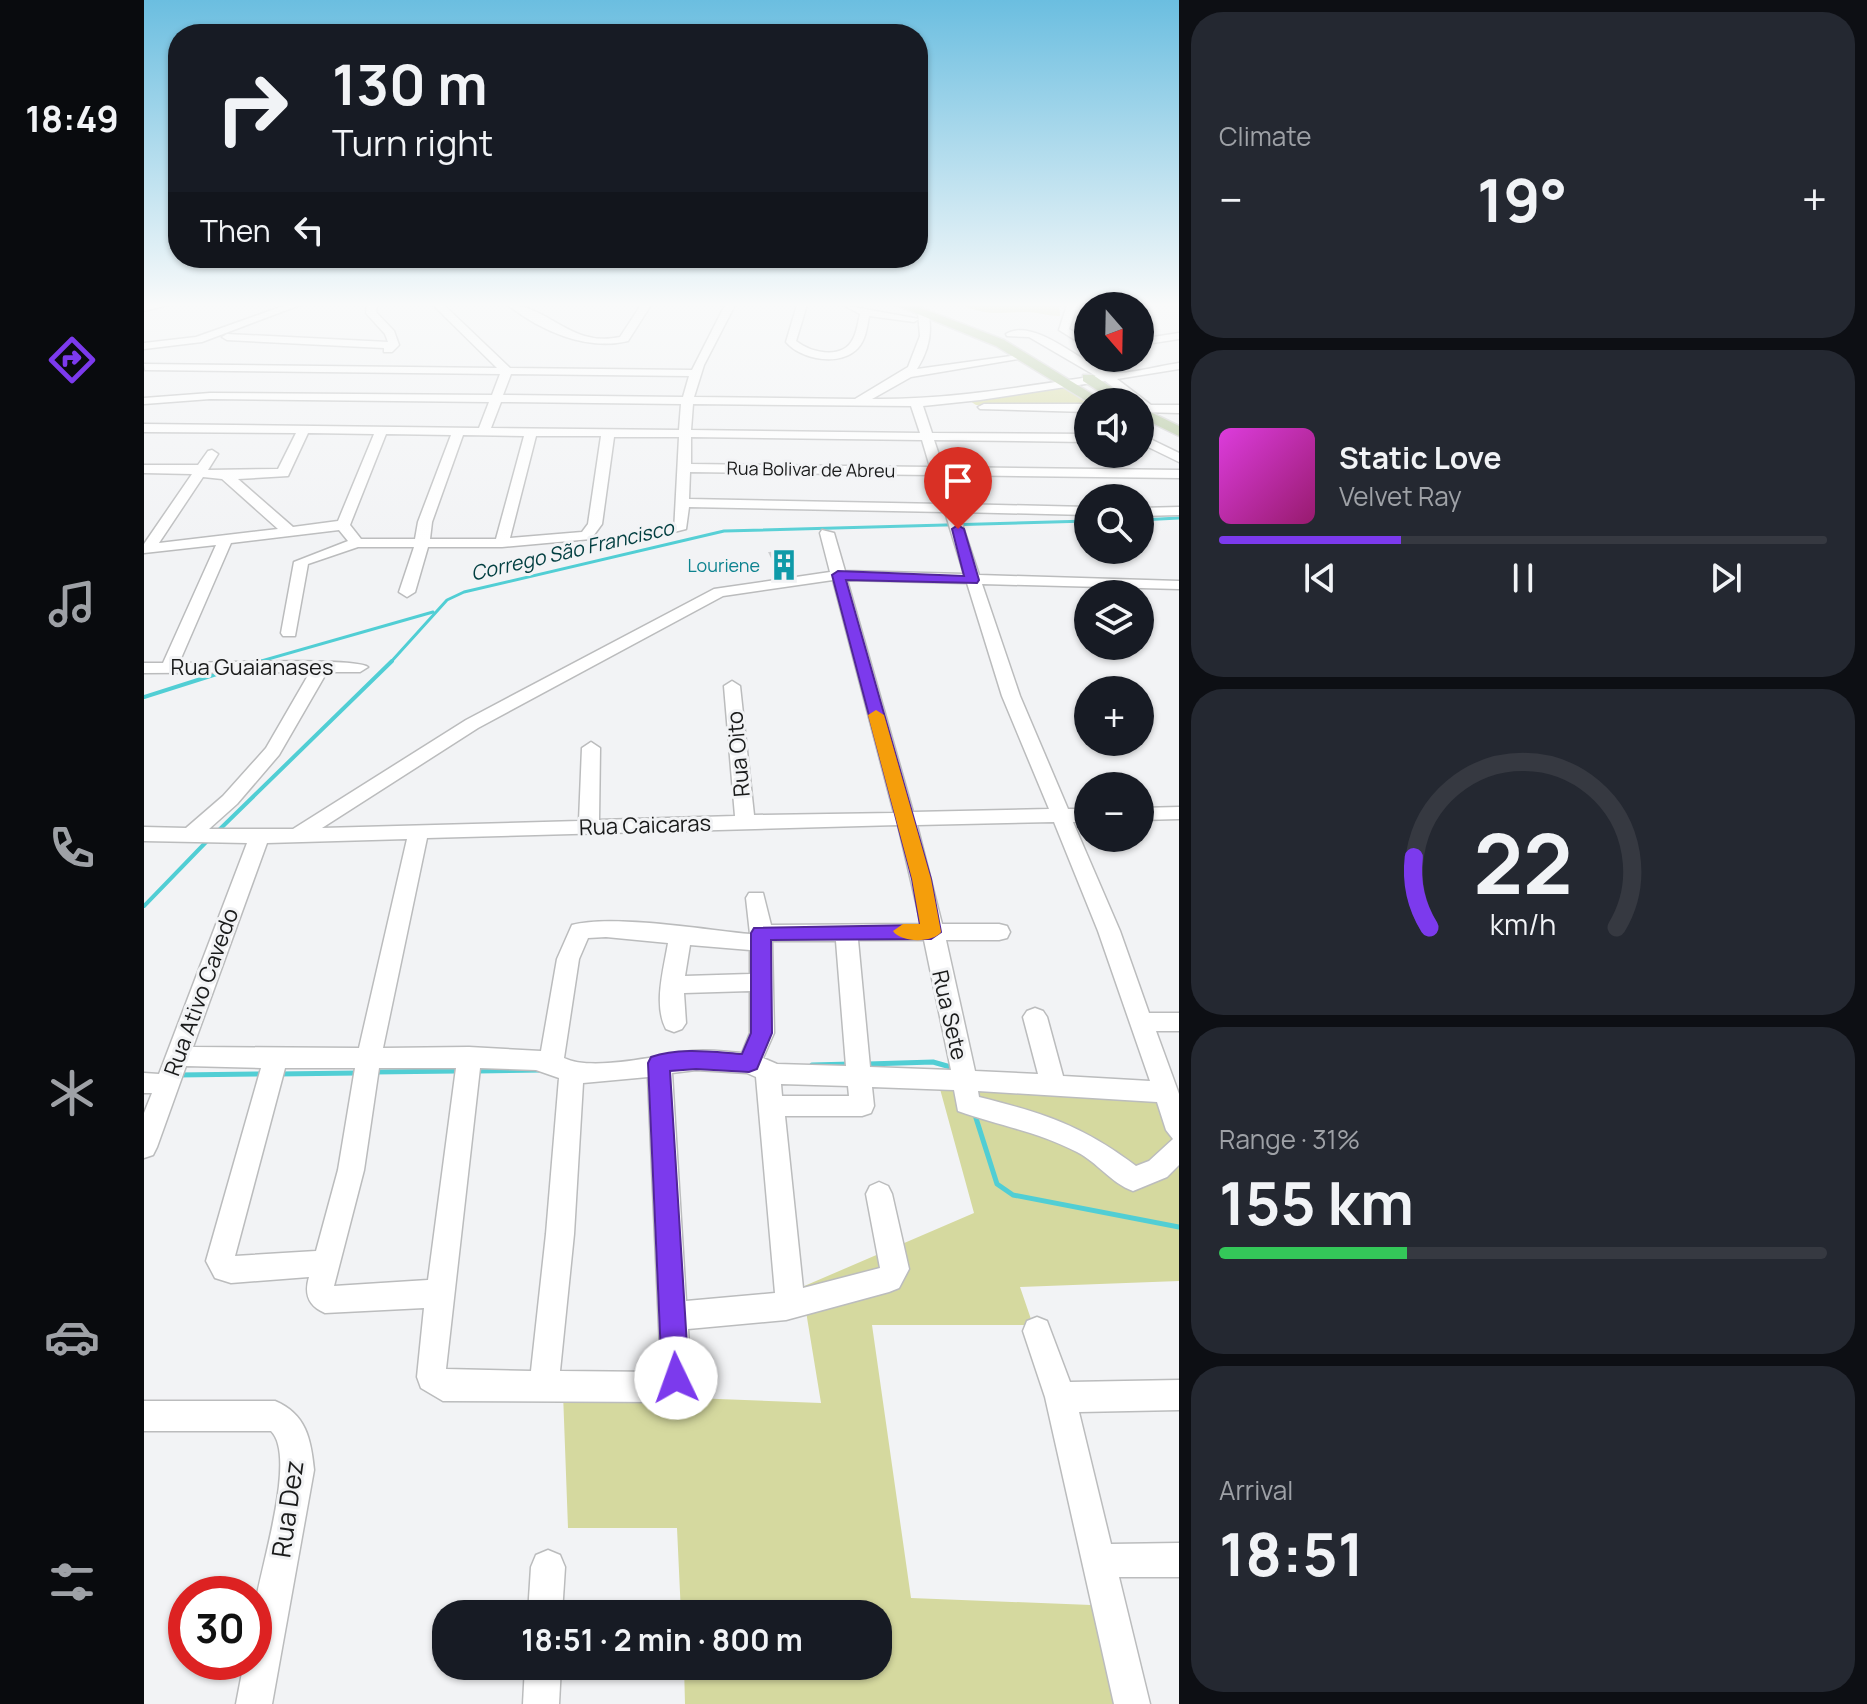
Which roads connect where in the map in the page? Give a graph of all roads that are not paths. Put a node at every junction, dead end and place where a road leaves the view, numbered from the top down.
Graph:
1 (1068, 384) edge
2 (197, 385) edge
3 (211, 385) edge
4 (502, 385) edge
5 (689, 385) edge
6 (693, 385) edge
7 (697, 385) edge
8 (890, 385) edge
9 (1066, 385) edge
10 (201, 386) junction
11 (1074, 390) edge
12 (496, 400) junction
13 (654, 400) junction
14 (725, 401) junction
15 (688, 402) junction
16 (983, 402) junction
17 (146, 404) edge
18 (780, 404) junction
19 (858, 404) junction
20 (917, 405) junction
21 (1074, 406) edge
22 (1179, 406) edge
23 (1154, 408) edge
24 (1154, 416) edge
25 (144, 428) edge
26 (304, 430) junction
27 (381, 431) junction
28 (458, 432) junction
29 (1179, 432) edge
30 (483, 433) junction
31 (531, 433) junction
32 (608, 433) junction
33 (686, 433) junction
34 (927, 437) junction
35 (1154, 437) edge
36 (1074, 438) edge
37 (1154, 444) edge
38 (212, 454) dead end
39 (1176, 454) edge
40 (684, 468) junction
41 (144, 469) edge
42 (200, 471) junction
43 (937, 471) junction
44 (1179, 474) edge
45 (226, 476) junction
46 (684, 503) junction
47 (1179, 511) edge
48 (1074, 512) edge
49 (1154, 512) edge
50 (955, 519) junction
51 (343, 525) junction
52 (679, 529) dead end
53 (144, 531) edge
54 (160, 531) junction
55 (289, 531) junction
56 (827, 533) dead end
57 (226, 538) junction
58 (422, 542) junction
59 (357, 543) junction
60 (502, 543) junction
61 (146, 549) edge
62 (838, 575) junction
63 (972, 580) junction
64 (1179, 585) edge
65 (407, 592) dead end
66 (289, 633) dead end
67 (322, 666) junction
68 (169, 667) junction
69 (360, 667) dead end
70 (144, 668) edge
71 (732, 686) dead end
72 (591, 748) dead end
73 (1179, 813) edge
74 (1154, 814) edge
75 (1074, 815) edge
76 (1059, 816) junction
77 (905, 820) junction
78 (745, 822) junction
79 (589, 826) junction
80 (418, 833) junction
81 (144, 834) edge
82 (205, 834) junction
83 (298, 835) junction
84 (259, 837) junction
85 (756, 898) dead end
86 (846, 931) junction
87 (931, 932) junction
88 (999, 932) dead end
89 (680, 937) junction
90 (760, 938) junction
91 (760, 982) junction
92 (672, 985) junction
93 (1035, 1017) dead end
94 (1141, 1022) junction
95 (1179, 1022) edge
96 (674, 1023) dead end
97 (176, 1056) junction
98 (369, 1056) junction
99 (469, 1057) junction
100 (275, 1060) junction
101 (659, 1063) junction
102 (561, 1068) junction
103 (758, 1068) junction
104 (861, 1077) junction
105 (965, 1080) junction
106 (155, 1084) edge
107 (1169, 1085) edge
108 (1054, 1087) junction
109 (771, 1106) junction
110 (1179, 1130) edge
111 (144, 1147) edge
112 (1179, 1148) edge
113 (879, 1194) dead end
114 (324, 1263) junction
115 (440, 1293) junction
116 (786, 1306) junction
117 (673, 1316) junction
118 (1037, 1331) dead end
119 (544, 1386) junction
120 (1179, 1395) edge
121 (1060, 1397) junction
122 (144, 1416) edge
123 (1179, 1560) edge
124 (1098, 1561) junction
125 (548, 1567) dead end
126 (546, 1600) edge
127 (542, 1680) edge
128 (254, 1704) edge
129 (541, 1704) edge
130 (1132, 1704) edge

1 - 11 main road
2 - 10 street
3 - 10 street
4 - 12 street
5 - 13 street
6 - 15 street
7 - 14 street
8 - 19 street
9 - 16 street
10 - 12 street
10 - 17 street
12 - 13 street
12 - 15 street
12 - 30 street
13 - 15 street
14 - 15 street
14 - 18 street
15 - 18 street
15 - 33 street
16 - 20 street
16 - 21 street
18 - 19 street
19 - 20 street
20 - 34 street
22 - 23 street
24 - 29 main road
25 - 26 street
26 - 27 street
26 - 45 street
27 - 28 street
27 - 51 street
28 - 30 street
28 - 58 street
30 - 31 street
31 - 32 street
31 - 60 street
32 - 33 street
32 - 60 street
33 - 34 street
33 - 40 street
34 - 36 street
34 - 43 street
35 - 39 main road
37 - 39 street
38 - 42 street
40 - 43 street, Rua Bolivar de Abreu
40 - 46 street
41 - 42 street
42 - 45 street
42 - 54 street
43 - 44 street, Rua Bolivar de Abreu
43 - 50 street
45 - 55 street
46 - 50 street
46 - 52 street
47 - 49 street
48 - 50 street
50 - 63 street
51 - 55 street
51 - 59 street
53 - 54 street
54 - 61 street
55 - 57 street
56 - 62 street, Rua Sete
57 - 61 street
57 - 68 street
58 - 59 street
58 - 60 street
58 - 65 street
59 - 66 street
62 - 63 street
62 - 77 street, Rua Sete
62 - 83 street
63 - 64 street
63 - 76 street
67 - 68 street, Rua Guaianases
67 - 69 street, Rua Guaianases
67 - 82 street
68 - 70 street, Rua Guaianases
71 - 78 street, Rua Oito
72 - 79 street
73 - 74 street
75 - 76 street, Rua Caicaras
76 - 77 street, Rua Caicaras
76 - 94 street
77 - 78 street, Rua Caicaras
77 - 87 street, Rua Sete
78 - 79 street, Rua Caicaras
79 - 80 street, Rua Caicaras
80 - 83 street, Rua Caicaras
80 - 98 street
81 - 82 street, Rua Caicaras
82 - 84 street, Rua Caicaras
83 - 84 street, Rua Caicaras
84 - 97 street, Rua Ativo Cavedo
85 - 90 street
86 - 87 street
86 - 90 street
86 - 104 street
87 - 88 street
87 - 105 street, Rua Sete
89 - 90 street
89 - 92 street
89 - 102 street
90 - 91 street
91 - 92 street
91 - 103 street
92 - 96 street
93 - 108 street
94 - 95 street
94 - 107 street
97 - 100 street
97 - 106 street, Rua Ativo Cavedo
98 - 99 street
98 - 100 street
98 - 114 street
99 - 102 street
99 - 115 street
100 - 114 street
101 - 102 street
101 - 103 street
101 - 117 street
102 - 119 street
103 - 104 street
103 - 109 street
104 - 105 street
104 - 109 street
105 - 108 street
105 - 112 street, Rua Sete
106 - 111 street, Rua Ativo Cavedo
107 - 108 street
107 - 110 street
109 - 116 street
113 - 116 street
114 - 115 street
115 - 119 street
116 - 117 street
117 - 119 street
118 - 121 street
120 - 121 street
121 - 124 street
122 - 128 street, Rua Dez
123 - 124 street
124 - 130 street
125 - 126 street
127 - 129 street

